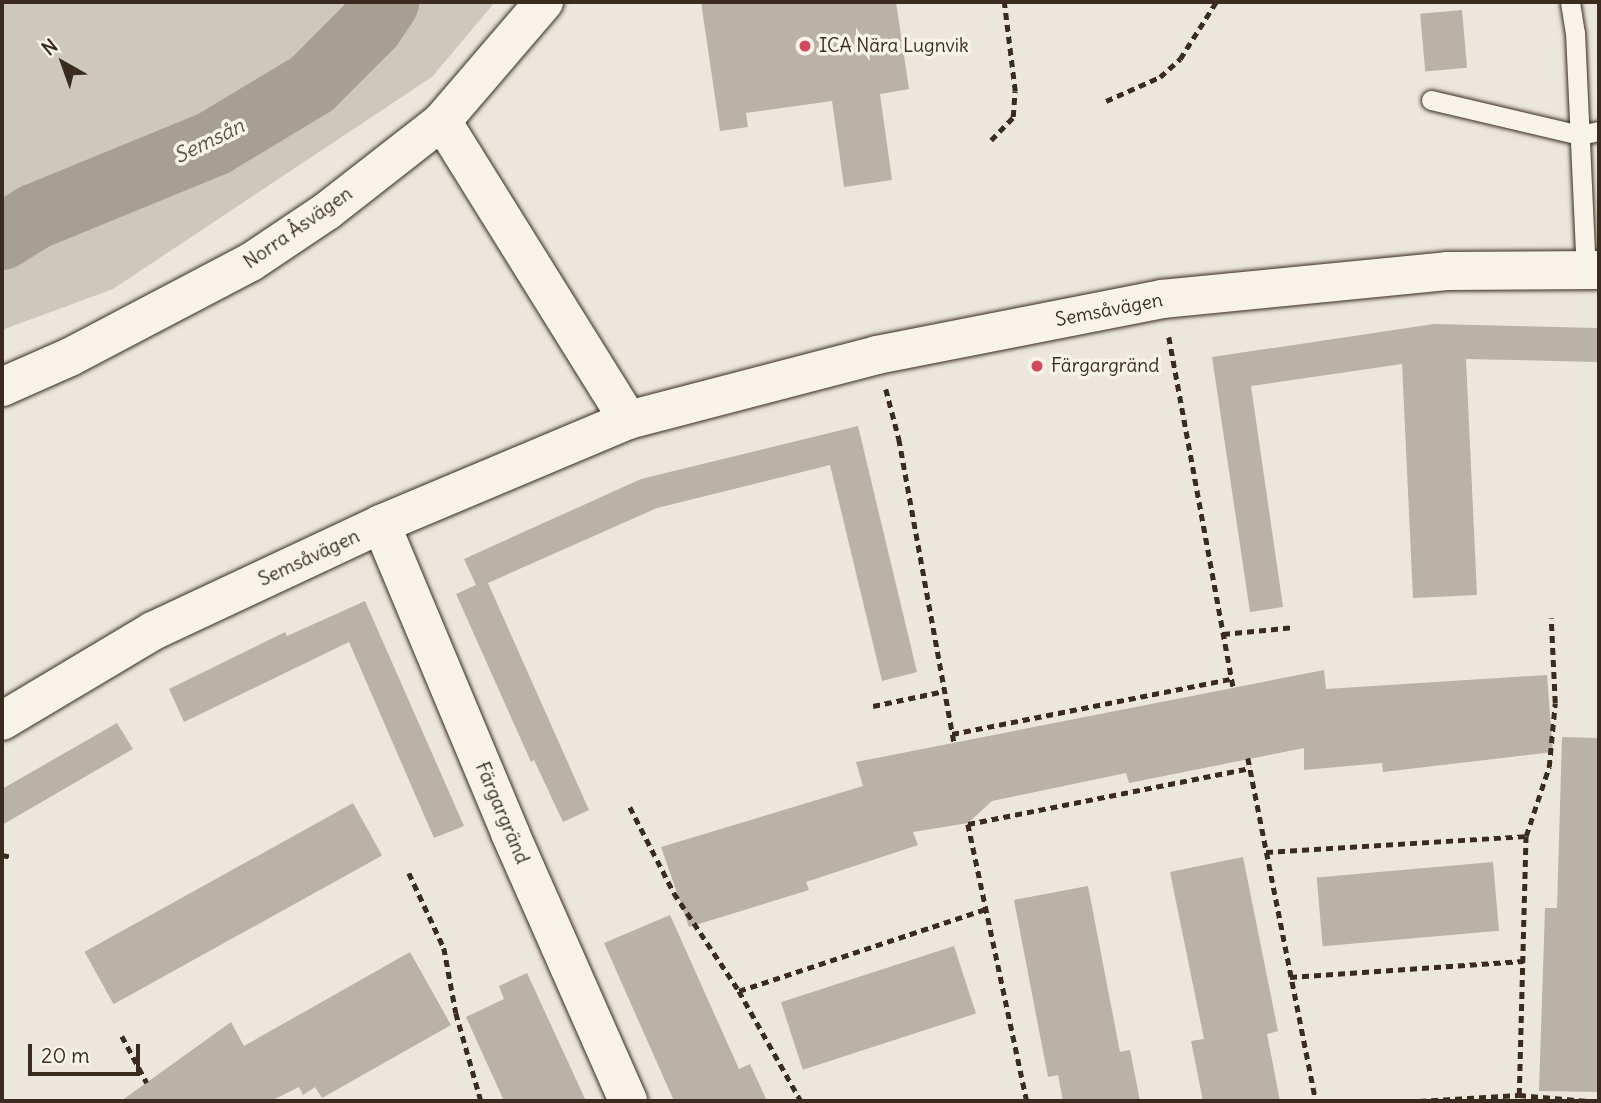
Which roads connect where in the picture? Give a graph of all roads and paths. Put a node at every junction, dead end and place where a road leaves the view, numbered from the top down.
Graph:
1 (544, 2) edge
2 (1004, 2) edge
3 (1216, 2) edge
4 (1570, 2) edge
5 (1431, 100) dead end
6 (1106, 101) dead end
7 (442, 121) junction
8 (1599, 131) edge
9 (1580, 135) junction
10 (991, 140) dead end
11 (1593, 270) edge
12 (1162, 299) junction
13 (877, 355) junction
14 (2, 387) edge
15 (628, 420) junction
16 (381, 524) junction
17 (1551, 618) dead end
18 (1294, 627) dead end
19 (1223, 634) junction
20 (1231, 679) junction
21 (1233, 687) dead end
22 (944, 691) junction
23 (873, 706) dead end
24 (2, 721) edge
25 (953, 734) junction
26 (954, 743) dead end
27 (1248, 758) dead end
28 (1250, 768) junction
29 (630, 807) dead end
30 (1526, 836) junction
31 (1266, 852) junction
32 (2, 855) edge
33 (12, 857) dead end
34 (409, 873) dead end
35 (988, 908) junction
36 (1523, 961) junction
37 (1290, 977) junction
38 (739, 991) junction
39 (122, 1036) dead end
40 (147, 1083) dead end
41 (1519, 1095) junction
42 (479, 1100) edge
43 (628, 1101) edge
44 (801, 1101) edge
45 (1027, 1101) edge
46 (1316, 1101) edge
47 (1419, 1101) edge
48 (1588, 1101) edge

1 - 7 street, Norra Åsvägen
2 - 10 path
3 - 6 path
4 - 9 lane
5 - 9 lane
7 - 14 street, Norra Åsvägen
7 - 15 street
8 - 9 lane
9 - 11 lane
11 - 12 street, Semsåvägen
12 - 13 street, Semsåvägen
12 - 19 path
13 - 15 street, Semsåvägen
13 - 22 path
15 - 16 street, Semsåvägen
16 - 24 street, Semsåvägen
16 - 43 street, Färgargränd
17 - 30 path
18 - 19 path
19 - 20 path
20 - 21 path
20 - 25 path
22 - 23 path
22 - 25 path
25 - 26 path
27 - 28 path
28 - 31 path
28 - 35 path
29 - 38 path
30 - 31 path
30 - 36 path
31 - 37 path
32 - 33 path
34 - 42 path
35 - 38 path
35 - 45 path
36 - 37 path
36 - 41 path
37 - 46 path
38 - 44 path
39 - 40 path
41 - 47 path
41 - 48 path

